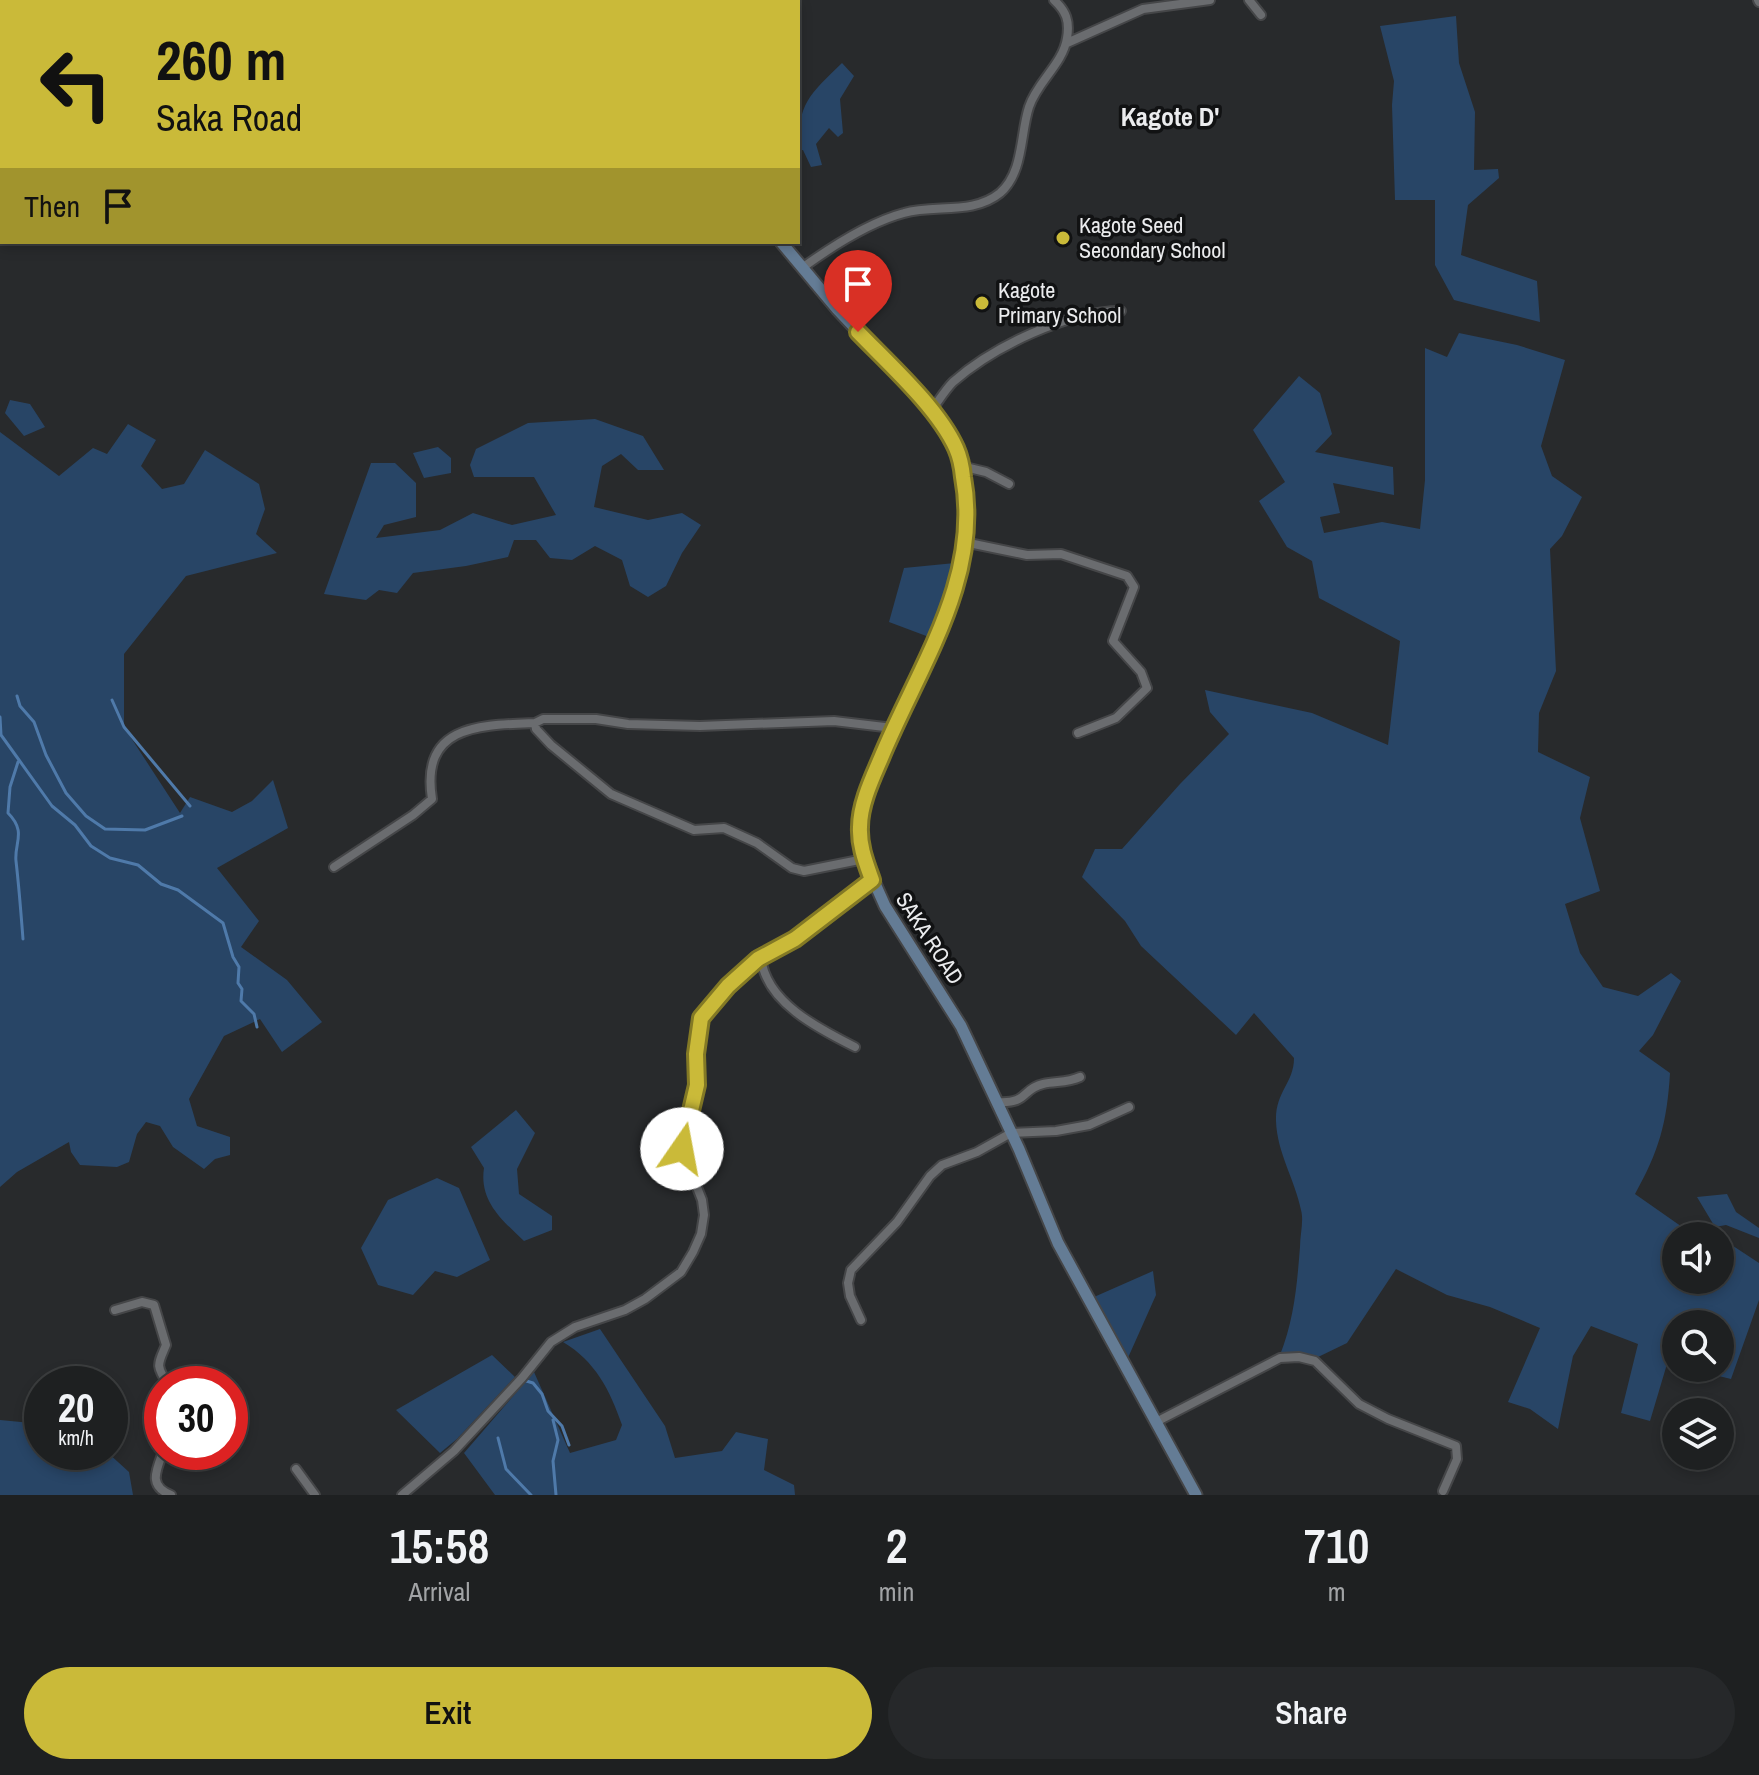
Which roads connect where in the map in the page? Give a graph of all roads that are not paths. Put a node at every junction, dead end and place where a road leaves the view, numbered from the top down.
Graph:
1 (1054, 0) edge
2 (1210, 0) edge
3 (1249, 0) edge
4 (1261, 15) dead end
5 (1067, 43) junction
6 (783, 244) edge
7 (802, 268) junction
8 (1121, 311) dead end
9 (931, 411) junction
10 (961, 466) junction
11 (1009, 484) dead end
12 (964, 542) junction
13 (535, 723) junction
14 (893, 728) junction
15 (1078, 733) dead end
16 (864, 859) junction
17 (334, 867) dead end
18 (872, 880) junction
19 (761, 957) junction
20 (855, 1047) dead end
21 (1080, 1077) dead end
22 (997, 1102) junction
23 (1129, 1107) dead end
24 (1011, 1133) junction
25 (115, 1310) dead end
26 (861, 1320) dead end
27 (159, 1366) edge
28 (1156, 1422) junction
29 (296, 1469) dead end
30 (157, 1470) edge
31 (1443, 1491) dead end
32 (171, 1495) edge
33 (315, 1495) edge
34 (402, 1495) edge
35 (1196, 1495) edge

1 - 5 street
2 - 5 street
3 - 4 street
5 - 7 street
6 - 7 main road, SAKA ROAD
7 - 9 main road, SAKA ROAD
8 - 9 street
9 - 10 main road, SAKA ROAD
10 - 11 street
10 - 12 main road, SAKA ROAD
12 - 14 main road, SAKA ROAD
12 - 15 street
13 - 14 street
13 - 16 street
13 - 17 street
14 - 16 main road, SAKA ROAD
16 - 18 main road, SAKA ROAD
18 - 19 street
18 - 22 main road, SAKA ROAD
19 - 20 street
19 - 34 street
21 - 22 street
22 - 24 main road, SAKA ROAD
23 - 24 street
24 - 26 street
24 - 28 main road, SAKA ROAD
25 - 27 street
28 - 31 street
28 - 35 main road, SAKA ROAD
29 - 33 street
30 - 32 street

